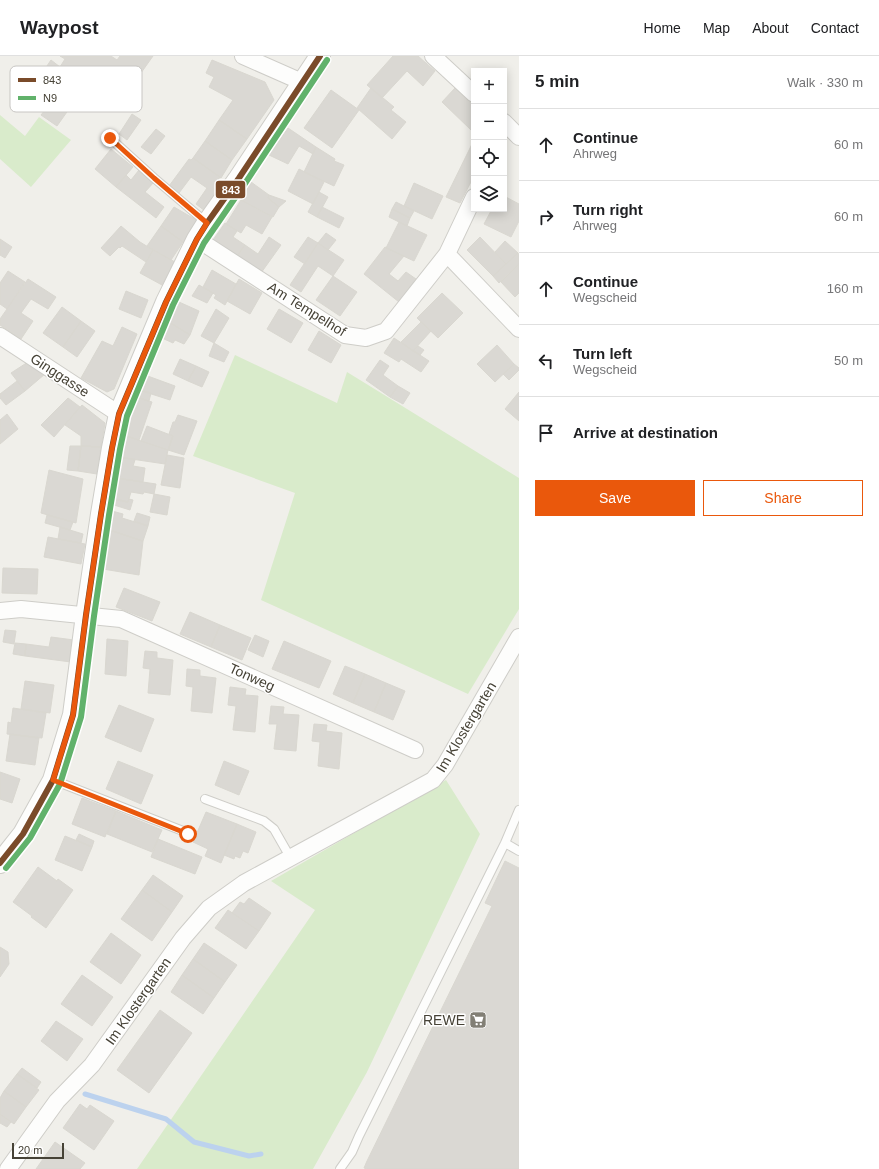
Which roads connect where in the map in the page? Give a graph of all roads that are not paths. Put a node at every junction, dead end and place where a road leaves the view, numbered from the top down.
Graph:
1 (243, 56) edge
2 (320, 56) edge
3 (433, 56) edge
4 (302, 82) junction
5 (471, 91) edge
6 (507, 128) edge
7 (519, 137) edge
8 (110, 138) dead end
9 (471, 203) edge
10 (202, 231) junction
11 (447, 254) junction
12 (519, 329) edge
13 (0, 336) edge
14 (119, 414) junction
15 (0, 611) edge
16 (86, 615) junction
17 (519, 637) edge
18 (415, 750) dead end
19 (53, 780) junction
20 (205, 799) dead end
21 (519, 810) edge
22 (188, 834) dead end
23 (504, 843) junction
24 (519, 851) edge
25 (290, 857) junction
26 (0, 863) edge
27 (8, 1169) edge
28 (340, 1169) edge

1 - 4 street
2 - 4 street
3 - 5 street
4 - 10 street
6 - 7 street
8 - 10 lane
9 - 11 street, Am Tempelhof
10 - 11 street, Am Tempelhof
10 - 14 street
11 - 12 street
13 - 14 street, Ginggasse
14 - 16 street
15 - 16 street, Tonweg
16 - 18 street, Tonweg
16 - 19 street
17 - 25 street, Im Klostergarten
19 - 22 lane
19 - 26 street
20 - 25 lane
21 - 23 lane
23 - 24 lane
23 - 28 lane
25 - 27 street, Im Klostergarten

